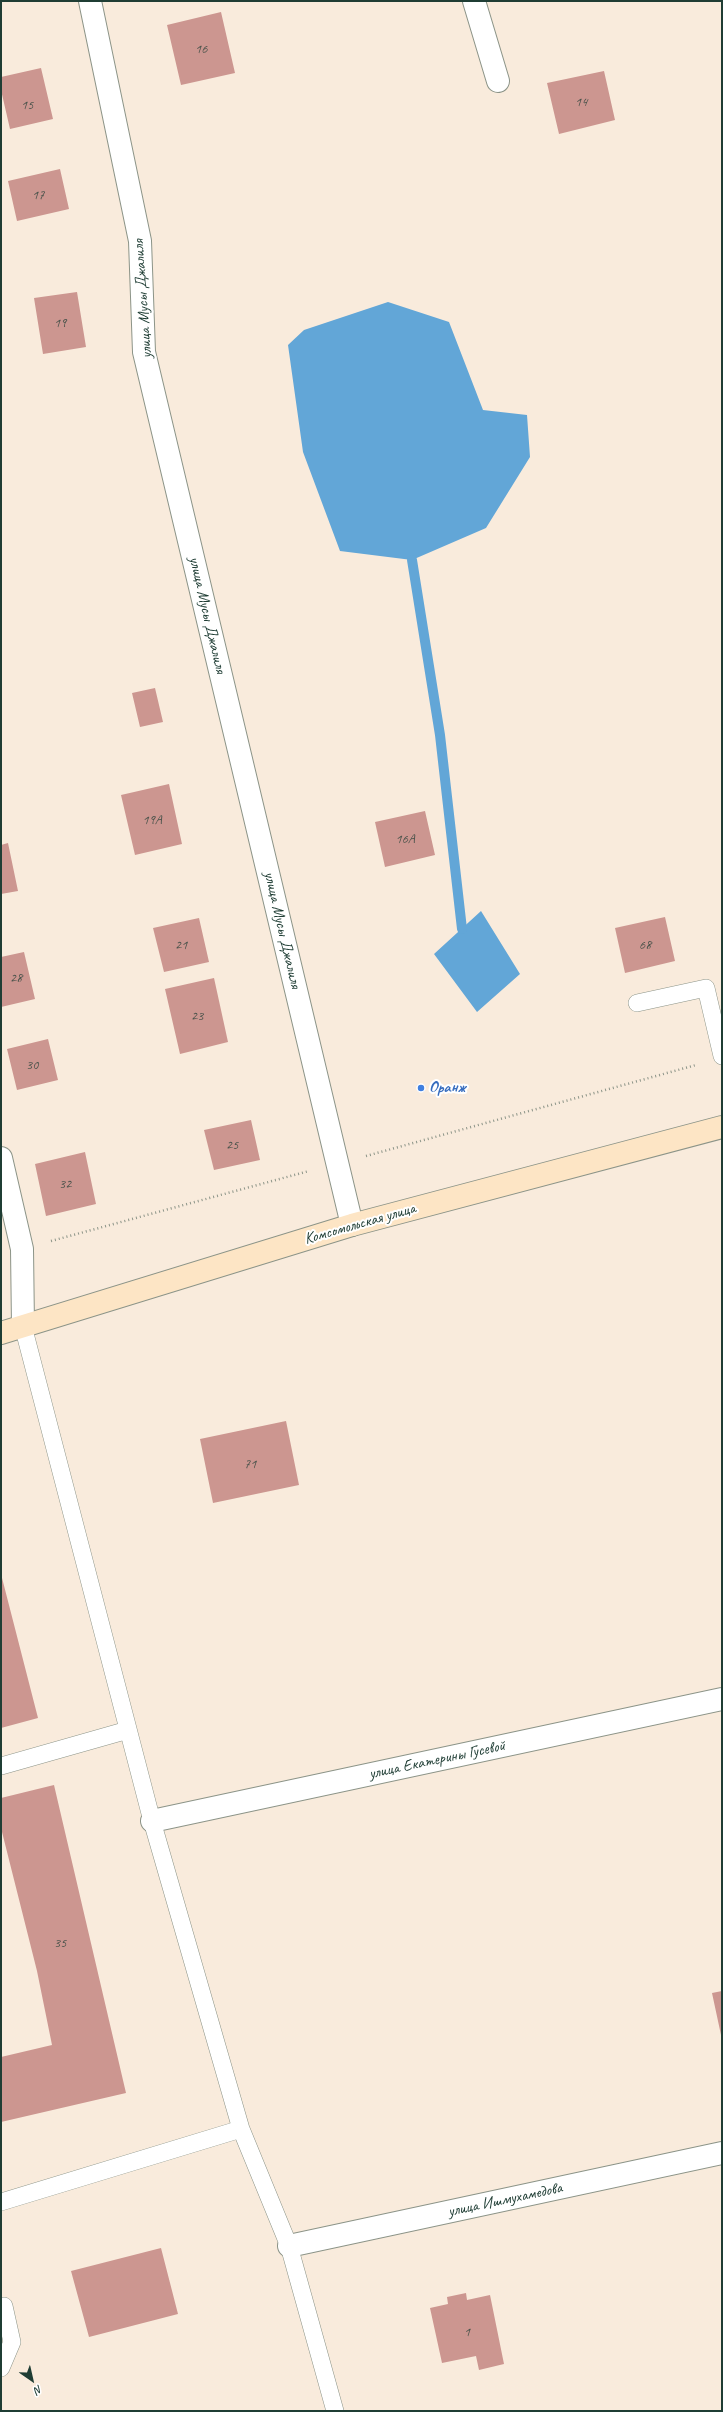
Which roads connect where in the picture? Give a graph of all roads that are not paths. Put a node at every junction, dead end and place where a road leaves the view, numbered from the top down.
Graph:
1 (90, 1) edge
2 (474, 1) edge
3 (498, 81) dead end
4 (637, 1004) dead end
5 (722, 1056) edge
6 (722, 1128) edge
7 (1, 1158) edge
8 (352, 1225) junction
9 (24, 1326) junction
10 (1, 1333) edge
11 (722, 1699) edge
12 (128, 1730) junction
13 (1, 1766) edge
14 (152, 1821) junction
15 (241, 2128) junction
16 (722, 2153) edge
17 (1, 2202) edge
18 (289, 2246) junction
19 (4, 2306) dead end
20 (1, 2368) edge
21 (335, 2411) edge

1 - 8 street, улица Мусы Джалиля
2 - 3 street
4 - 5 lane
6 - 8 street, Комсомольская улица
7 - 9 street
8 - 9 street, Комсомольская улица
9 - 10 street, Комсомольская улица
9 - 12 lane
11 - 14 street, улица Екатерины Гусевой
12 - 13 lane
12 - 14 lane
14 - 15 lane
15 - 17 lane
15 - 18 lane
16 - 18 street, улица Ишмухамедова
18 - 21 lane
19 - 20 lane

